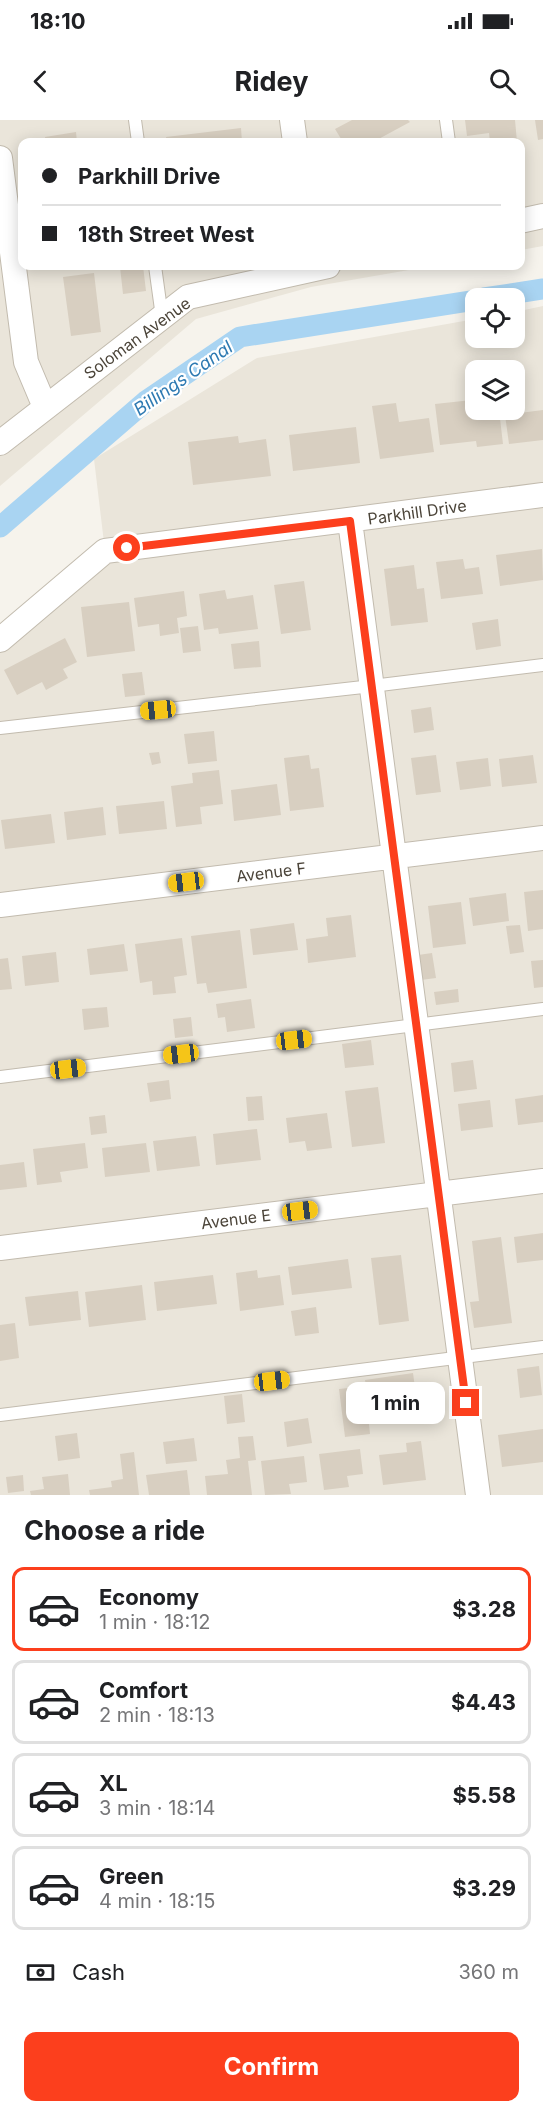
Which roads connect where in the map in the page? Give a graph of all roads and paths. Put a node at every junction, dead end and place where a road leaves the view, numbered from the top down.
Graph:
1 (135, 120) edge
2 (292, 120) edge
3 (446, 120) edge
4 (137, 138) edge
5 (294, 138) edge
6 (448, 138) edge
7 (0, 158) edge
8 (543, 216) edge
9 (525, 220) edge
10 (156, 270) edge
11 (302, 270) edge
12 (162, 317) junction
13 (45, 406) junction
14 (0, 443) edge
15 (543, 495) edge
16 (350, 521) junction
17 (0, 640) edge
18 (543, 665) edge
19 (372, 686) junction
20 (0, 728) edge
21 (543, 838) edge
22 (394, 857) junction
23 (0, 905) edge
24 (543, 1009) edge
25 (416, 1024) junction
26 (0, 1077) edge
27 (543, 1181) edge
28 (438, 1194) junction
29 (0, 1248) edge
30 (543, 1347) edge
31 (460, 1358) junction
32 (0, 1415) edge
33 (478, 1495) edge

1 - 4 lane
2 - 5 street
3 - 6 lane
7 - 13 street
8 - 9 street
10 - 12 lane
11 - 12 street, Soloman Avenue
12 - 13 street, Soloman Avenue
13 - 14 street, Soloman Avenue
15 - 16 street, Parkhill Drive
16 - 17 street, Parkhill Drive
16 - 19 street
18 - 19 lane
19 - 20 lane
19 - 22 street
21 - 22 street, Avenue F
22 - 23 street, Avenue F
22 - 25 street
24 - 25 lane
25 - 26 lane
25 - 28 street
27 - 28 street, Avenue E
28 - 29 street, Avenue E
28 - 31 street
30 - 31 lane
31 - 32 lane
31 - 33 street

